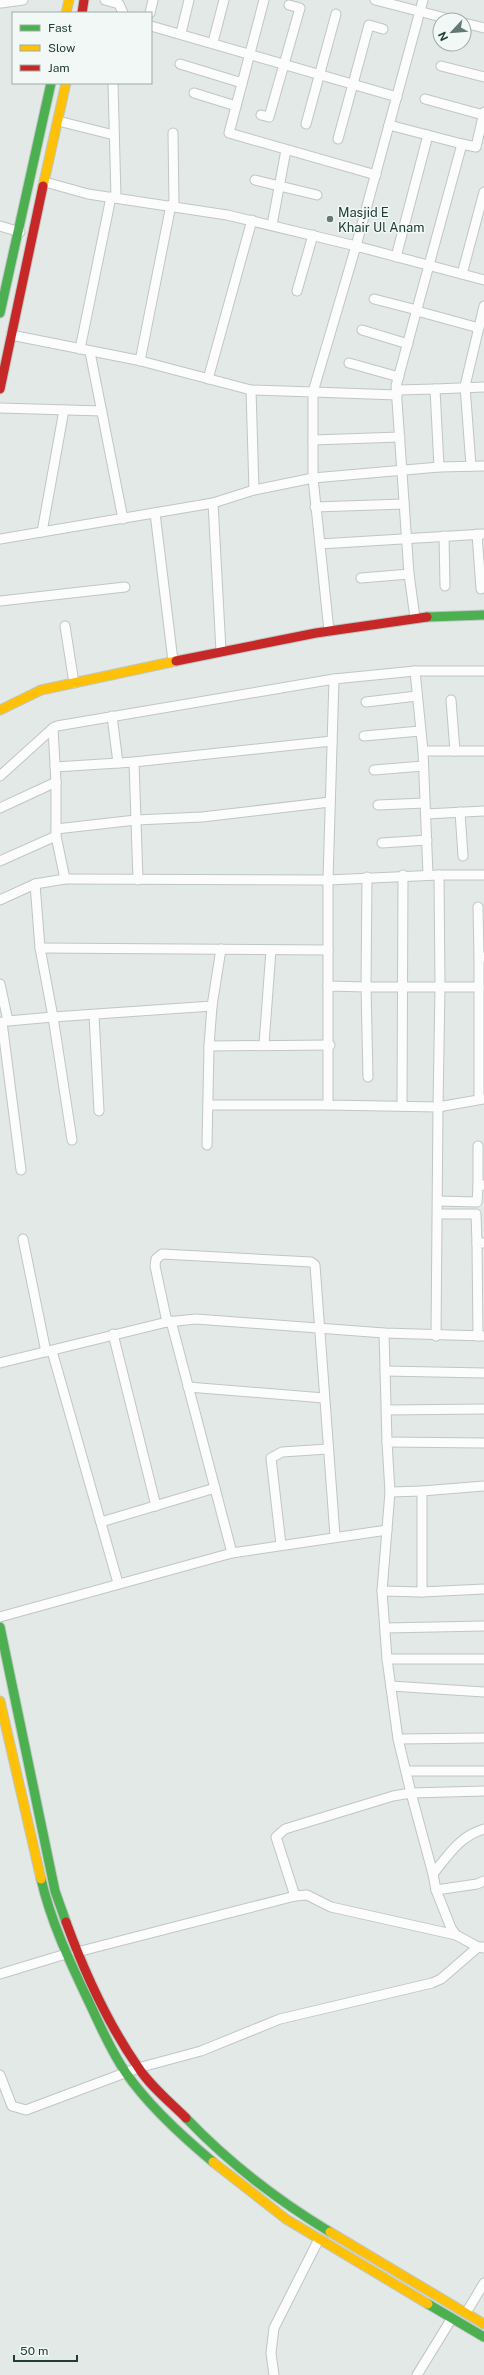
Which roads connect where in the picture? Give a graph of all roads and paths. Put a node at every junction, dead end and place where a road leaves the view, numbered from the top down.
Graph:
1 (23, 0) edge
2 (69, 0) edge
3 (84, 0) edge
4 (105, 0) edge
5 (153, 0) edge
6 (189, 0) edge
7 (224, 0) edge
8 (264, 0) edge
9 (423, 0) edge
10 (378, 1) edge
11 (1, 2) edge
12 (289, 5) dead end
13 (420, 11) junction
14 (66, 12) edge
15 (82, 12) edge
16 (123, 12) edge
17 (150, 12) edge
18 (336, 14) dead end
19 (432, 14) edge
20 (472, 25) edge
21 (152, 26) edge
22 (484, 28) edge
23 (383, 29) dead end
24 (181, 33) junction
25 (213, 42) junction
26 (250, 53) junction
27 (284, 63) junction
28 (180, 64) dead end
29 (441, 66) dead end
30 (319, 74) junction
31 (484, 77) edge
32 (242, 83) junction
33 (51, 84) edge
34 (66, 84) edge
35 (113, 84) edge
36 (354, 84) junction
37 (194, 92) dead end
38 (397, 97) junction
39 (425, 98) dead end
40 (236, 106) junction
41 (261, 114) dead end
42 (484, 114) edge
43 (58, 121) junction
44 (306, 124) dead end
45 (389, 125) junction
46 (173, 133) dead end
47 (114, 134) junction
48 (428, 135) junction
49 (338, 140) dead end
50 (462, 144) junction
51 (480, 148) edge
52 (286, 150) junction
53 (376, 176) junction
54 (255, 180) dead end
55 (45, 182) junction
56 (279, 185) junction
57 (484, 192) edge
58 (317, 195) dead end
59 (114, 197) junction
60 (172, 205) junction
61 (252, 220) junction
62 (272, 225) junction
63 (0, 226) edge
64 (20, 232) junction
65 (313, 235) junction
66 (356, 246) junction
67 (396, 257) junction
68 (430, 266) junction
69 (462, 274) junction
70 (484, 280) edge
71 (297, 291) dead end
72 (2, 297) edge
73 (374, 299) dead end
74 (484, 306) edge
75 (417, 310) junction
76 (0, 313) edge
77 (479, 328) junction
78 (362, 330) dead end
79 (11, 335) junction
80 (408, 344) junction
81 (80, 350) junction
82 (90, 352) junction
83 (140, 361) junction
84 (349, 363) dead end
85 (399, 377) junction
86 (208, 379) junction
87 (465, 386) junction
88 (484, 387) edge
89 (0, 389) edge
90 (435, 389) junction
91 (251, 390) junction
92 (313, 392) junction
93 (397, 392) junction
94 (0, 408) edge
95 (64, 410) junction
96 (102, 411) junction
97 (400, 437) junction
98 (313, 440) junction
99 (471, 466) junction
100 (484, 466) edge
101 (439, 467) junction
102 (402, 470) junction
103 (313, 478) junction
104 (254, 490) junction
105 (213, 502) junction
106 (404, 504) junction
107 (315, 507) junction
108 (155, 513) junction
109 (123, 519) junction
110 (42, 532) junction
111 (481, 534) edge
112 (444, 536) junction
113 (407, 537) junction
114 (0, 539) edge
115 (320, 544) junction
116 (409, 574) junction
117 (361, 578) dead end
118 (445, 586) dead end
119 (125, 587) dead end
120 (481, 589) dead end
121 (0, 601) edge
122 (484, 615) edge
123 (415, 618) junction
124 (65, 626) dead end
125 (329, 631) junction
126 (221, 651) junction
127 (173, 662) junction
128 (484, 670) edge
129 (415, 671) junction
130 (334, 679) junction
131 (74, 682) junction
132 (417, 696) junction
133 (451, 700) dead end
134 (366, 702) dead end
135 (0, 710) edge
136 (112, 716) junction
137 (53, 728) junction
138 (420, 731) junction
139 (364, 736) dead end
140 (332, 741) junction
141 (423, 751) junction
142 (455, 751) junction
143 (484, 751) edge
144 (134, 762) junction
145 (118, 763) junction
146 (55, 766) junction
147 (423, 766) junction
148 (374, 770) dead end
149 (0, 776) edge
150 (56, 782) junction
151 (330, 802) junction
152 (425, 803) junction
153 (378, 805) dead end
154 (0, 808) edge
155 (484, 811) edge
156 (460, 812) junction
157 (426, 814) junction
158 (136, 820) junction
159 (56, 833) junction
160 (427, 840) junction
161 (382, 843) dead end
162 (463, 856) dead end
163 (0, 861) edge
164 (403, 875) junction
165 (428, 875) junction
166 (439, 875) junction
167 (484, 875) edge
168 (367, 877) junction
169 (65, 879) junction
170 (138, 880) junction
171 (328, 880) junction
172 (35, 884) junction
173 (0, 900) edge
174 (478, 908) dead end
175 (40, 948) junction
176 (221, 949) junction
177 (271, 950) junction
178 (328, 950) junction
179 (482, 957) edge
180 (0, 984) edge
181 (328, 986) junction
182 (366, 987) junction
183 (402, 987) junction
184 (440, 987) junction
185 (479, 987) junction
186 (212, 1006) junction
187 (482, 1013) edge
188 (94, 1015) junction
189 (53, 1017) junction
190 (3, 1022) edge
191 (264, 1044) junction
192 (330, 1045) junction
193 (209, 1046) junction
194 (368, 1077) dead end
195 (481, 1098) edge
196 (208, 1105) junction
197 (328, 1105) junction
198 (402, 1105) junction
199 (438, 1107) junction
200 (99, 1110) dead end
201 (72, 1140) dead end
202 (207, 1145) dead end
203 (478, 1146) dead end
204 (21, 1170) dead end
205 (481, 1185) edge
206 (438, 1201) junction
207 (438, 1214) junction
208 (23, 1239) dead end
209 (481, 1243) edge
210 (169, 1322) junction
211 (320, 1329) junction
212 (113, 1334) junction
213 (384, 1334) junction
214 (436, 1336) junction
215 (481, 1336) edge
216 (49, 1351) junction
217 (0, 1363) edge
218 (385, 1371) junction
219 (484, 1373) edge
220 (188, 1387) junction
221 (324, 1398) junction
222 (387, 1410) junction
223 (484, 1410) edge
224 (387, 1442) junction
225 (484, 1443) edge
226 (328, 1449) junction
227 (484, 1486) edge
228 (215, 1488) junction
229 (422, 1491) junction
230 (390, 1492) junction
231 (156, 1506) junction
232 (101, 1522) junction
233 (387, 1530) junction
234 (335, 1536) junction
235 (281, 1545) junction
236 (232, 1553) junction
237 (118, 1584) junction
238 (484, 1589) edge
239 (382, 1592) junction
240 (422, 1592) junction
241 (0, 1617) edge
242 (484, 1626) edge
243 (0, 1627) edge
244 (385, 1628) junction
245 (484, 1659) edge
246 (387, 1660) junction
247 (391, 1686) junction
248 (484, 1692) edge
249 (0, 1701) edge
250 (484, 1738) edge
251 (398, 1739) junction
252 (406, 1771) junction
253 (484, 1771) edge
254 (484, 1791) edge
255 (411, 1793) junction
256 (484, 1829) edge
257 (433, 1874) junction
258 (482, 1885) edge
259 (436, 1890) junction
260 (295, 1896) junction
261 (456, 1935) junction
262 (482, 1947) edge
263 (77, 1952) junction
264 (66, 1954) junction
265 (0, 1974) edge
266 (138, 2068) junction
267 (127, 2074) junction
268 (0, 2075) edge
269 (319, 2239) junction
270 (484, 2283) edge
271 (466, 2313) junction
272 (452, 2318) junction
273 (484, 2324) edge
274 (484, 2337) edge
275 (274, 2375) edge
276 (417, 2375) edge

1 - 11 street
2 - 14 street
3 - 15 street
4 - 16 street
5 - 17 street
6 - 24 street
7 - 25 street
8 - 26 street
9 - 13 street
10 - 13 street
12 - 27 street
13 - 19 street
13 - 38 street
18 - 30 street
20 - 22 street
21 - 24 street
23 - 36 street
24 - 25 street
25 - 26 street
26 - 27 street
26 - 32 street
27 - 30 street
27 - 41 street
28 - 32 street
29 - 31 street
30 - 36 street
30 - 44 street
32 - 40 street
33 - 64 street
34 - 43 street
35 - 47 street
36 - 38 street
36 - 49 street
37 - 40 street
38 - 45 street
39 - 42 street
40 - 52 street
42 - 51 street
43 - 47 street
43 - 55 street
45 - 48 street
45 - 53 street
46 - 60 street
47 - 59 street
48 - 50 street
48 - 67 street
50 - 51 street
50 - 68 street
52 - 53 street
52 - 56 street
53 - 66 street
54 - 56 street
55 - 59 street
55 - 79 street
56 - 58 street
56 - 62 street
57 - 69 street
59 - 60 street
59 - 81 street
60 - 61 street
60 - 83 street
61 - 62 street
61 - 86 street
62 - 65 street
63 - 64 street
64 - 72 street
65 - 66 street
65 - 71 street
66 - 67 street
66 - 92 street
67 - 68 street
68 - 69 street
68 - 75 street
69 - 70 street
72 - 76 street
73 - 75 street
74 - 77 street
75 - 77 street
75 - 80 street
77 - 87 street
78 - 80 street
79 - 81 street
79 - 89 street
80 - 85 street
81 - 82 street
82 - 83 street
82 - 96 street
83 - 86 street
84 - 85 street
85 - 93 street
86 - 91 street
87 - 88 street
87 - 90 street
87 - 99 street
90 - 93 street
90 - 101 street
91 - 92 street
91 - 104 street
92 - 93 street
92 - 98 street
93 - 97 street
94 - 95 street
95 - 96 street
95 - 110 street
96 - 109 street
97 - 98 street
97 - 102 street
98 - 103 street
99 - 100 street
99 - 101 street
101 - 102 street
102 - 103 street
102 - 106 street
103 - 104 street
103 - 107 street
104 - 105 street
105 - 108 street
105 - 126 street
106 - 107 street
106 - 113 street
107 - 115 street
108 - 109 street
108 - 127 street
109 - 110 street
110 - 114 street
111 - 112 street
111 - 120 street
112 - 113 street
112 - 118 street
113 - 115 street
113 - 116 street
115 - 125 street
116 - 117 street
116 - 123 street
119 - 121 street
122 - 123 street
123 - 125 street
124 - 131 street
125 - 126 street
126 - 127 street
127 - 131 street
128 - 129 street
129 - 130 street
129 - 132 street
130 - 136 street
130 - 140 street
131 - 135 street
132 - 134 street
132 - 138 street
133 - 142 street
136 - 137 street
136 - 145 street
137 - 146 street
137 - 149 street
138 - 139 street
138 - 141 street
140 - 144 street
140 - 151 street
141 - 142 street
141 - 147 street
142 - 143 street
144 - 145 street
144 - 158 street
145 - 146 street
146 - 150 street
147 - 148 street
147 - 152 street
150 - 154 street
150 - 159 street
151 - 158 street
151 - 171 street
152 - 153 street
152 - 157 street
155 - 156 street
156 - 157 street
156 - 162 street
157 - 160 street
158 - 159 street
158 - 170 street
159 - 163 street
159 - 169 street
160 - 161 street
160 - 165 street
164 - 165 street
164 - 168 street
164 - 183 street
165 - 166 street
166 - 167 street
166 - 184 street
168 - 171 street
168 - 182 street
169 - 170 street
169 - 172 street
170 - 171 street
171 - 178 street
172 - 173 street
172 - 175 street
174 - 179 street
175 - 176 street
175 - 189 street
176 - 177 street
176 - 186 street
177 - 178 street
177 - 191 street
178 - 181 street
179 - 185 street
180 - 190 street
181 - 182 street
181 - 192 street
182 - 183 street
182 - 194 street
183 - 184 street
183 - 198 street
184 - 185 street
184 - 199 street
185 - 187 street
186 - 188 street
186 - 193 street
187 - 195 street
188 - 189 street
188 - 200 street
189 - 190 street
189 - 201 street
190 - 204 street
191 - 192 street
191 - 193 street
192 - 197 street
193 - 196 street
195 - 199 street
196 - 197 street
196 - 202 street
197 - 198 street
198 - 199 street
199 - 206 street
203 - 205 street
205 - 206 street
206 - 207 street
207 - 209 street
207 - 214 street
208 - 216 street
209 - 215 street
210 - 211 street
210 - 211 street
210 - 212 street
210 - 220 street
211 - 213 street
211 - 221 street
212 - 216 street
212 - 231 street
213 - 214 street
213 - 218 street
214 - 215 street
216 - 217 street
216 - 232 street
218 - 219 street
218 - 222 street
220 - 221 street
220 - 228 street
221 - 226 street
222 - 223 street
222 - 224 street
224 - 225 street
224 - 230 street
226 - 234 street
226 - 235 street
227 - 229 street
228 - 231 street
228 - 236 street
229 - 230 street
229 - 240 street
230 - 233 street
231 - 232 street
232 - 237 street
233 - 234 street
233 - 239 street
234 - 235 street
235 - 236 street
236 - 237 street
237 - 241 street
238 - 240 street
239 - 240 street
239 - 244 street
242 - 244 street
243 - 263 street
244 - 246 street
245 - 246 street
246 - 247 street
247 - 248 street
247 - 251 street
249 - 264 street
250 - 251 street
251 - 252 street
252 - 253 street
252 - 255 street
254 - 255 street
255 - 257 street
255 - 260 street
256 - 257 street
257 - 259 street
258 - 259 street
259 - 261 street
260 - 261 street
260 - 263 street
261 - 262 street
262 - 266 street
263 - 266 street
264 - 265 street
264 - 267 street
266 - 267 street
266 - 271 street
267 - 268 street
267 - 269 street
269 - 272 street
269 - 275 street
270 - 271 street
271 - 273 street
272 - 274 street
272 - 276 street

